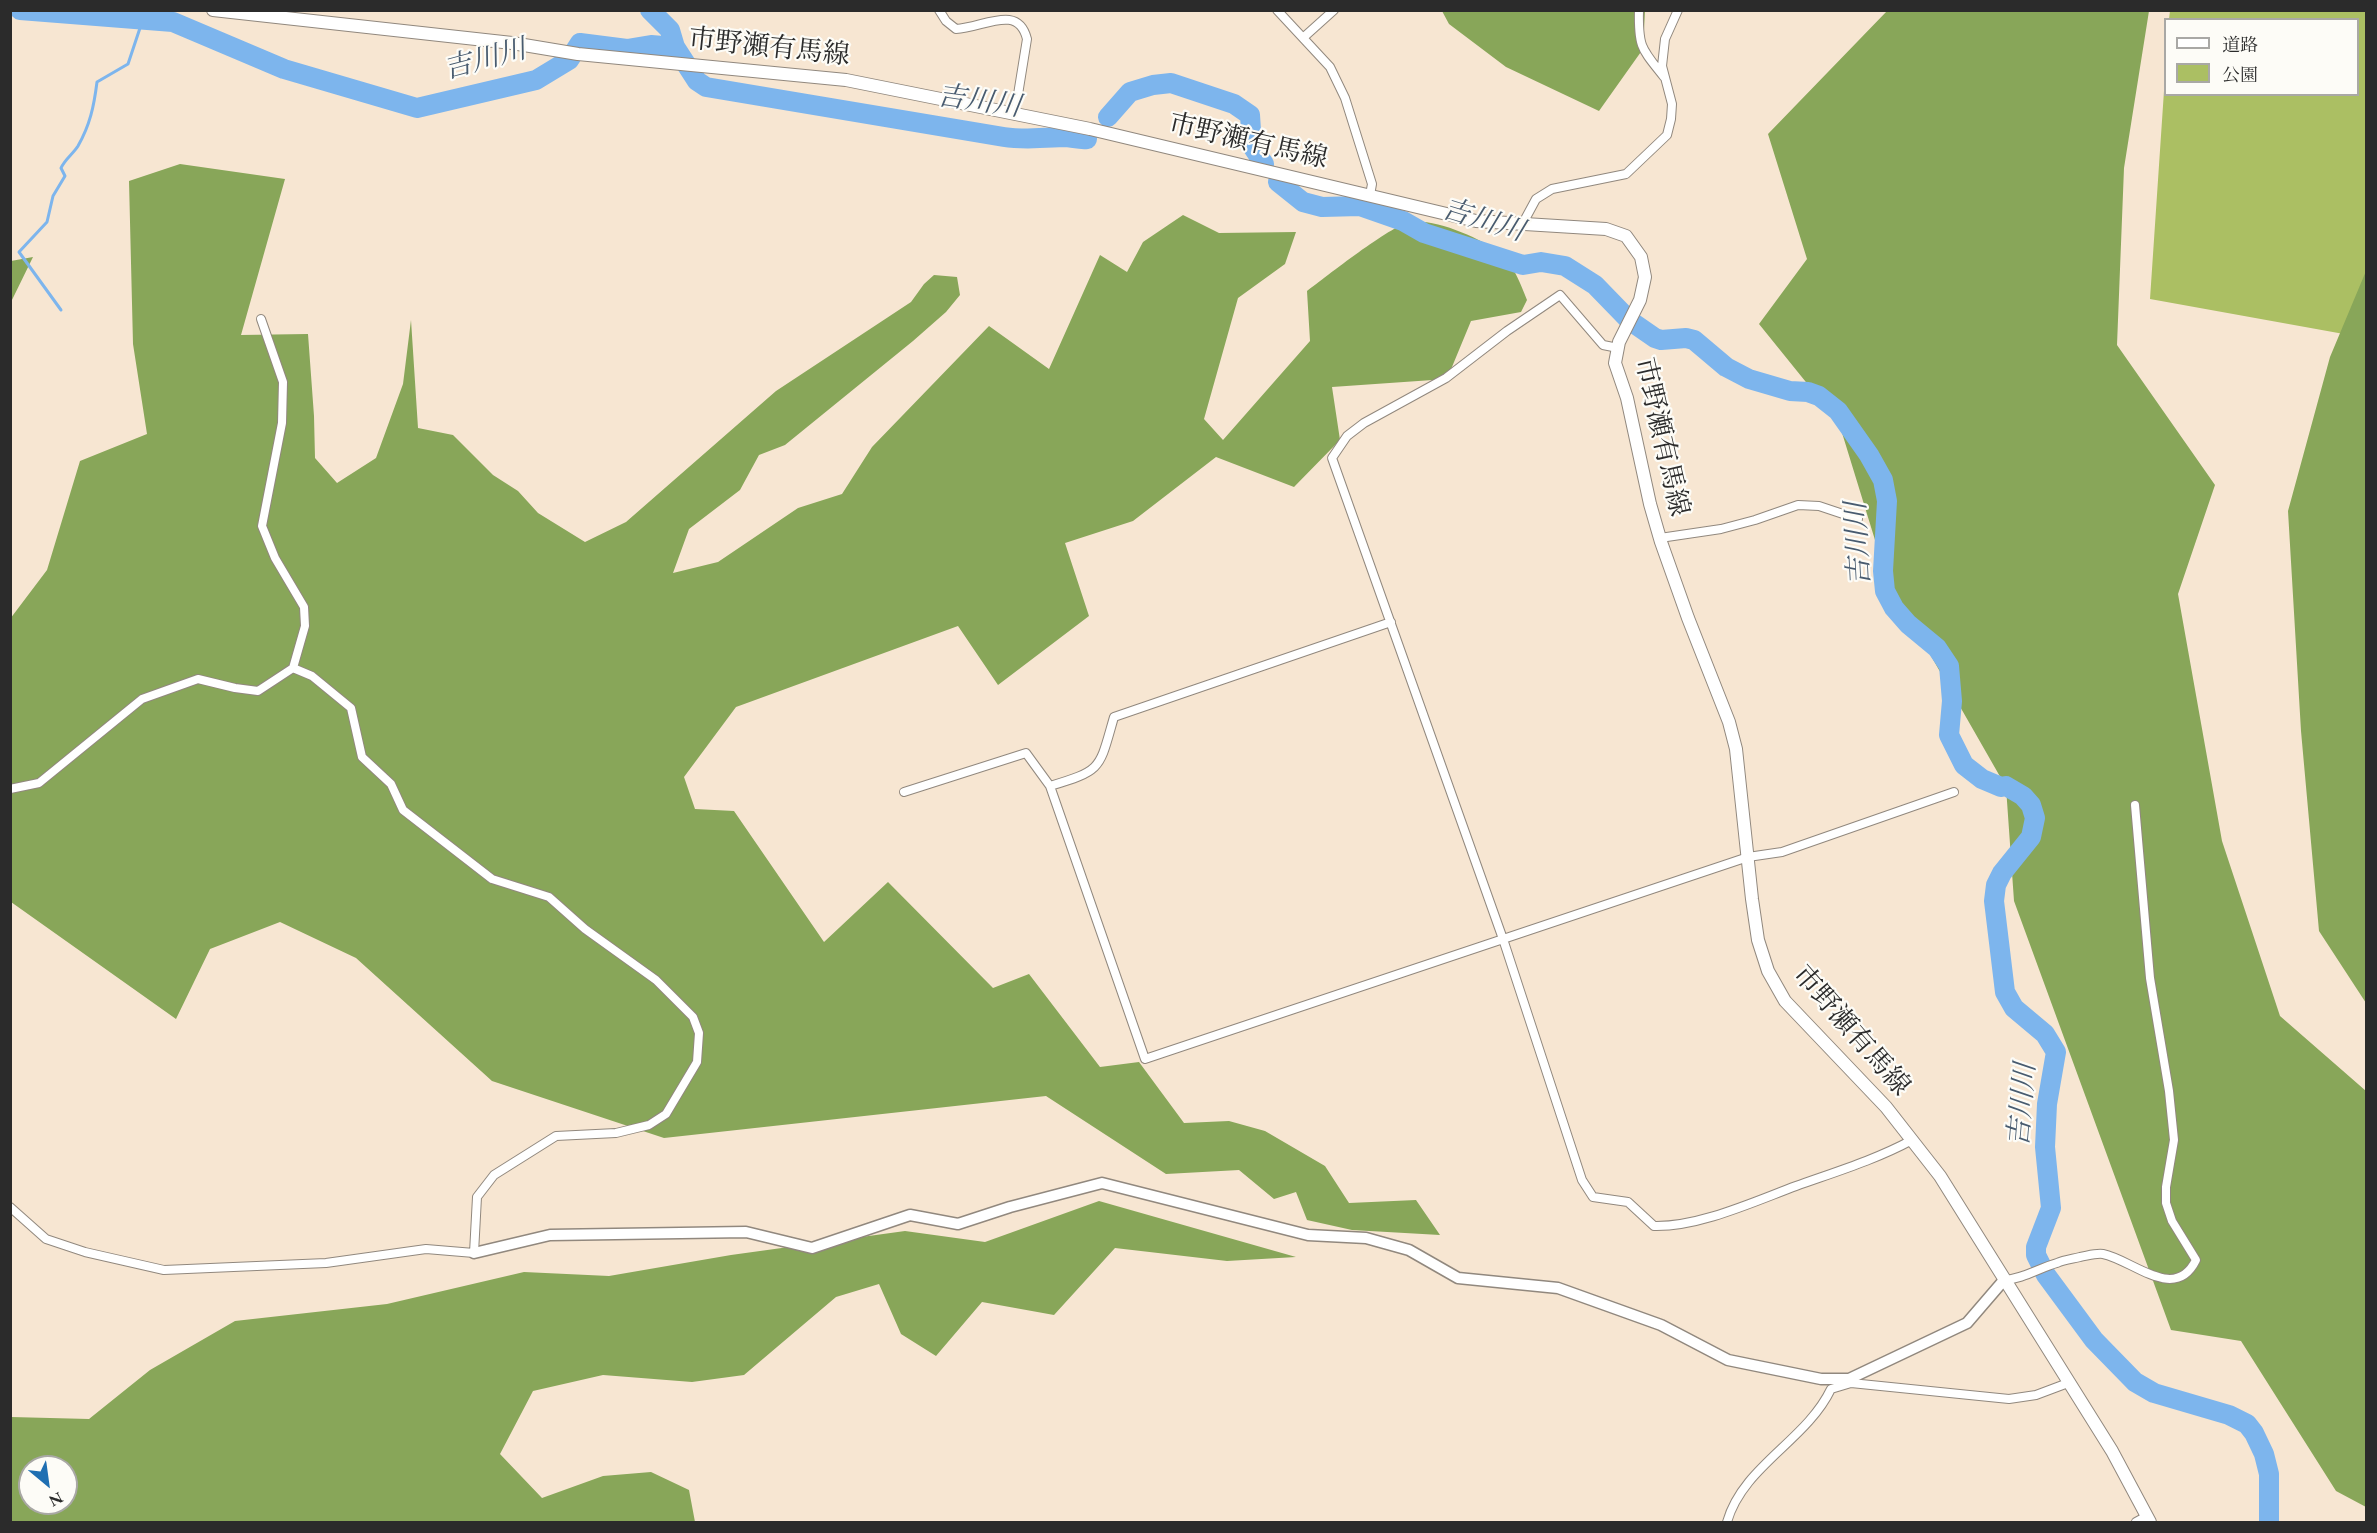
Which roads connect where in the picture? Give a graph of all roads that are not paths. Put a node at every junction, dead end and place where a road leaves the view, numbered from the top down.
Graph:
1 (213, 10) edge
2 (939, 10) edge
3 (1277, 10) edge
4 (1334, 10) edge
5 (1639, 10) edge
6 (1678, 10) edge
7 (1304, 37) junction
8 (1668, 82) junction
9 (1015, 113) junction
10 (1370, 195) junction
11 (1523, 223) junction
12 (261, 319) dead end
13 (1618, 345) junction
14 (1858, 519) dead end
15 (1660, 538) junction
16 (1391, 622) junction
17 (293, 668) junction
18 (1050, 786) junction
19 (10, 789) edge
20 (904, 792) dead end
21 (1954, 792) dead end
22 (2135, 805) dead end
23 (1748, 857) junction
24 (1503, 939) junction
25 (1912, 1140) junction
26 (10, 1207) edge
27 (474, 1253) junction
28 (2010, 1280) junction
29 (1850, 1381) junction
30 (2068, 1383) junction
31 (2145, 1520) edge
32 (1727, 1522) edge

1 - 9 main road, 市野瀬有馬線
2 - 9 street
3 - 7 street
4 - 7 street
5 - 8 street
6 - 8 street
7 - 10 street
8 - 11 street
9 - 10 main road, 市野瀬有馬線
10 - 11 main road, 市野瀬有馬線
11 - 13 main road, 市野瀬有馬線
12 - 17 street
13 - 15 main road, 市野瀬有馬線
13 - 16 street
14 - 15 street
15 - 23 main road, 市野瀬有馬線
16 - 18 street
16 - 24 street
17 - 19 street
17 - 27 street
18 - 20 street
18 - 24 street
21 - 23 street
22 - 28 street
23 - 24 street
23 - 25 main road, 市野瀬有馬線
24 - 25 street
25 - 28 main road, 市野瀬有馬線
26 - 27 street
27 - 29 street
28 - 29 street
28 - 30 main road, 市野瀬有馬線
29 - 30 street
29 - 32 street
30 - 31 main road, 市野瀬有馬線

